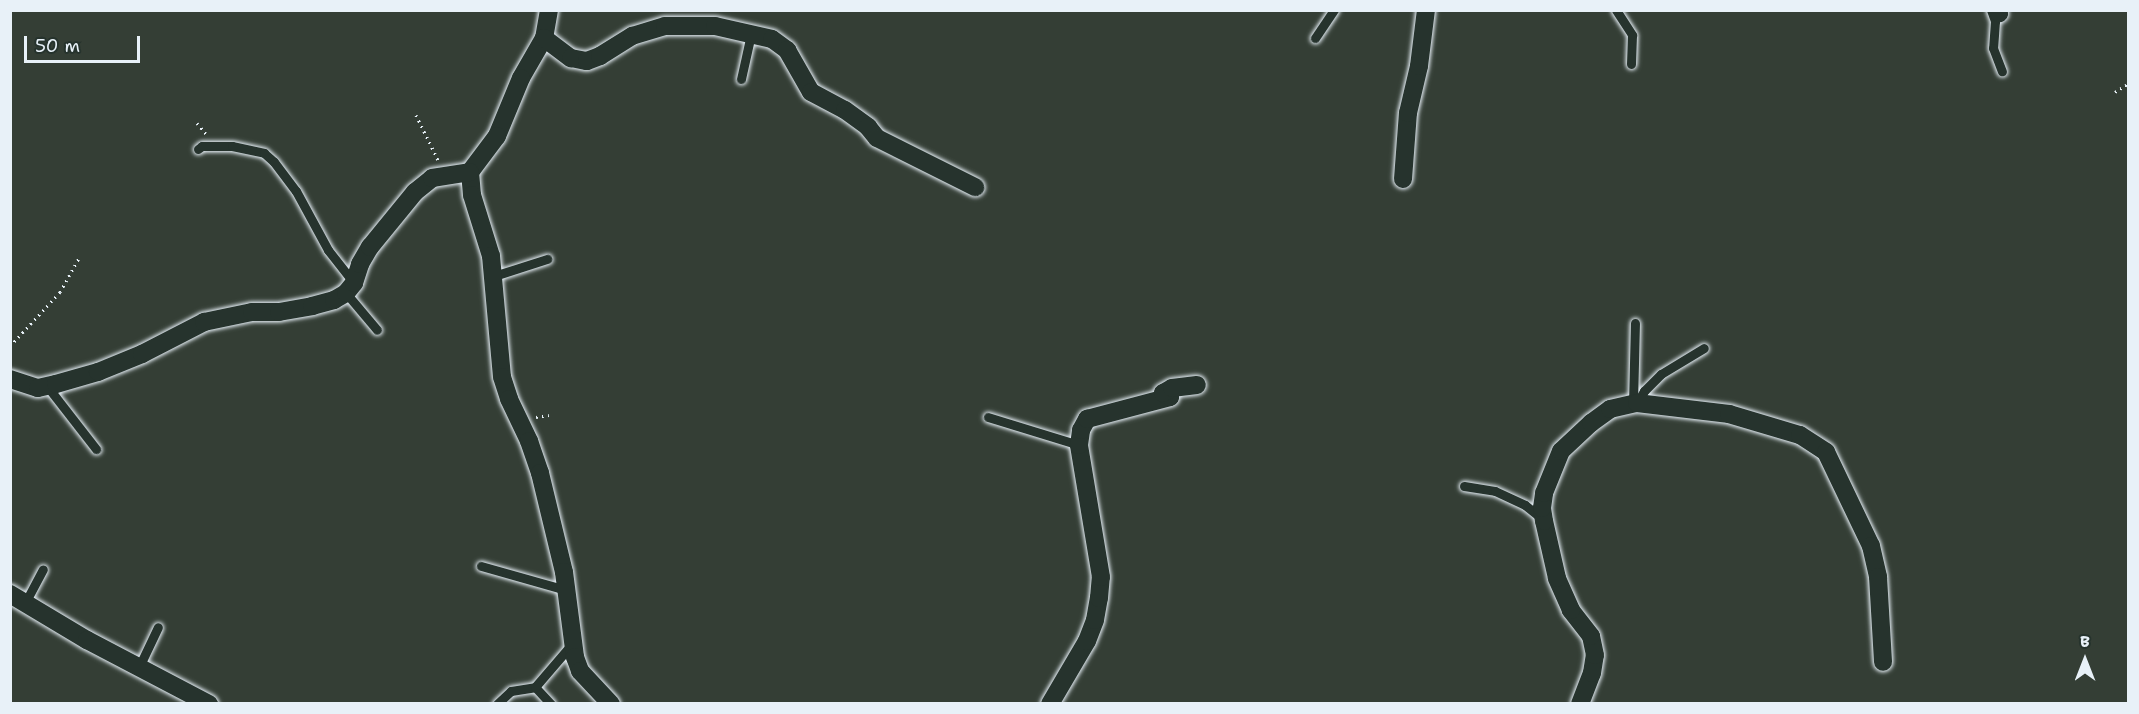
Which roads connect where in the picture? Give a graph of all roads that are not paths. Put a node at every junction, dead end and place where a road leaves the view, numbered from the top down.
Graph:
1 (549, 10) edge
2 (1334, 10) edge
3 (1426, 10) edge
4 (1616, 10) edge
5 (1996, 11) edge
6 (751, 34) junction
7 (544, 38) junction
8 (1315, 38) dead end
9 (1631, 64) dead end
10 (2002, 71) dead end
11 (741, 79) dead end
12 (198, 149) dead end
13 (470, 172) junction
14 (1403, 179) dead end
15 (975, 187) dead end
16 (547, 259) dead end
17 (494, 276) junction
18 (350, 288) junction
19 (1635, 323) dead end
20 (377, 330) dead end
21 (1704, 348) dead end
22 (10, 379) edge
23 (1197, 385) dead end
24 (47, 386) junction
25 (1635, 404) junction
26 (988, 417) dead end
27 (1079, 445) junction
28 (96, 449) dead end
29 (1464, 486) dead end
30 (1544, 521) junction
31 (481, 566) dead end
32 (43, 569) dead end
33 (566, 590) junction
34 (17, 599) edge
35 (158, 627) dead end
36 (572, 644) junction
37 (1883, 662) dead end
38 (139, 667) junction
39 (535, 687) junction
40 (209, 704) edge
41 (497, 704) edge
42 (551, 704) edge
43 (611, 704) edge
44 (1050, 704) edge
45 (1580, 704) edge

1 - 7 street
2 - 8 lane
3 - 14 street
4 - 9 lane
5 - 10 lane
6 - 7 street
6 - 11 lane
6 - 15 street
7 - 13 street
12 - 18 lane
13 - 17 street
13 - 18 street
16 - 17 lane
17 - 33 street
18 - 20 lane
18 - 24 street
19 - 25 lane
21 - 25 lane
22 - 24 street
23 - 27 street
24 - 28 lane
25 - 30 street
25 - 37 street
26 - 27 lane
27 - 44 street
29 - 30 lane
30 - 45 street
31 - 33 lane
32 - 34 lane
33 - 36 street
34 - 38 street
35 - 38 lane
36 - 39 lane
36 - 43 street
38 - 40 street
39 - 41 lane
39 - 42 lane

